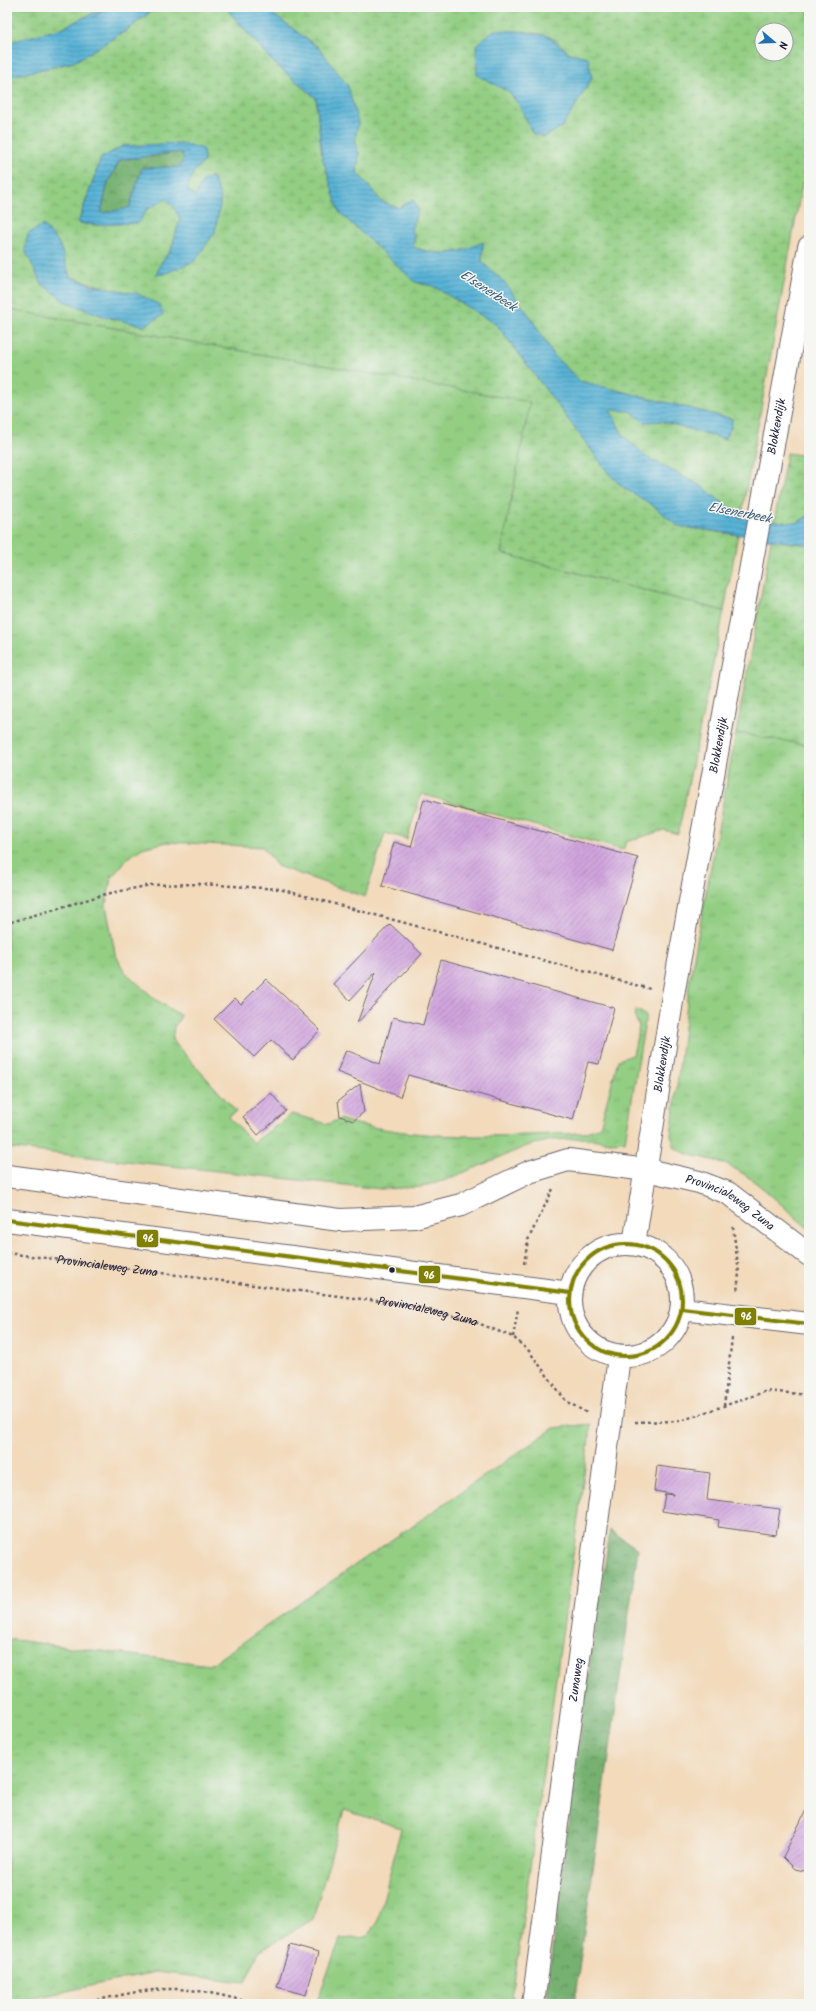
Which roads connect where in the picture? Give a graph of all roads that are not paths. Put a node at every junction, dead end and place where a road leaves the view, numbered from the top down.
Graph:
1 (809, 247) edge
2 (647, 1170) junction
3 (7, 1176) edge
4 (7, 1220) edge
5 (634, 1244) junction
6 (809, 1256) edge
7 (570, 1293) junction
8 (682, 1309) junction
9 (809, 1324) edge
10 (619, 1356) junction
11 (533, 2004) edge

1 - 2 street, Blokkendijk
2 - 3 street, Provincialeweg Zuna
2 - 5 street, Blokkendijk
2 - 6 street, Provincialeweg Zuna
4 - 7 street
5 - 7 street
5 - 8 street
7 - 10 street
8 - 9 street
8 - 10 street
10 - 11 street, Zunaweg

